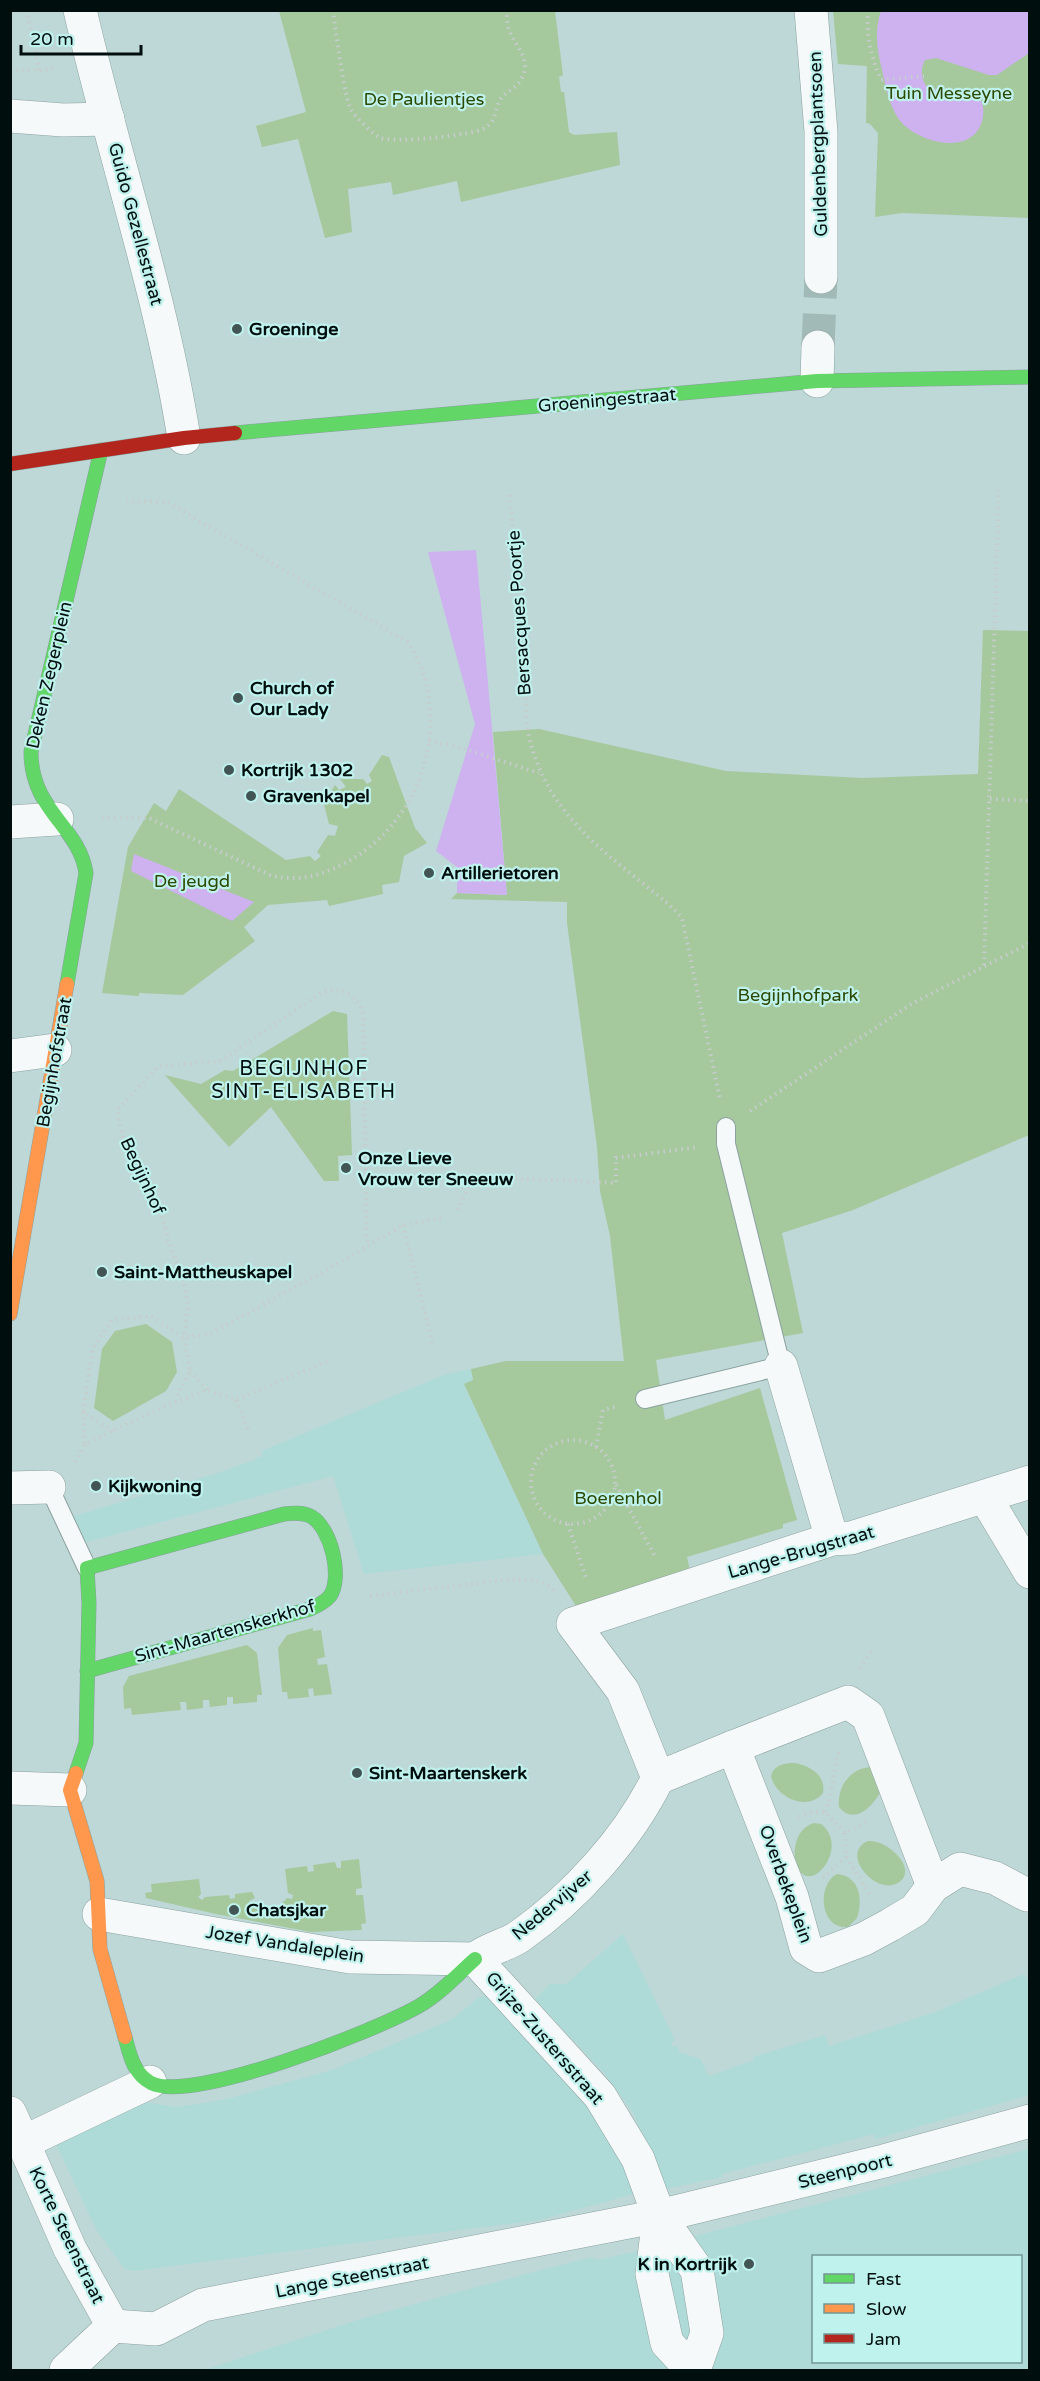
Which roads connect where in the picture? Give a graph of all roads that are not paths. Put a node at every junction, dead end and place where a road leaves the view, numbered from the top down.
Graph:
1 (80, 10) edge
2 (811, 10) edge
3 (10, 116) edge
4 (108, 119) junction
5 (821, 277) tunnel mouth
6 (818, 347) tunnel mouth
7 (1029, 377) edge
8 (817, 381) junction
9 (184, 438) junction
10 (101, 450) junction
11 (10, 464) edge
12 (57, 819) junction
13 (10, 822) edge
14 (55, 1050) junction
15 (10, 1056) edge
16 (726, 1136) road end
17 (10, 1314) edge
18 (777, 1353) junction
19 (645, 1400) dead end
20 (60, 1479) joint
21 (1029, 1482) edge
22 (10, 1488) edge
23 (985, 1497) junction
24 (832, 1539) junction
25 (87, 1568) junction
26 (1029, 1572) edge
27 (87, 1671) junction
28 (733, 1747) junction
29 (658, 1778) junction
30 (10, 1788) edge
31 (70, 1790) junction
32 (933, 1886) junction
33 (1029, 1896) edge
34 (99, 1914) junction
35 (476, 1959) junction
36 (150, 2082) junction
37 (1029, 2121) edge
38 (16, 2128) edge
39 (659, 2216) junction
40 (113, 2326) junction
41 (66, 2370) edge
42 (693, 2370) edge

1 - 4 street, Guido Gezellestraat
2 - 5 street, Guldenbergplantsoen
3 - 4 street
4 - 9 street, Guido Gezellestraat
6 - 8 street
7 - 8 street, Groeningestraat
8 - 9 street, Groeningestraat
9 - 10 street, Groeningestraat
10 - 11 street, Groeningestraat
10 - 12 street, Deken Zegerplein
12 - 13 street
12 - 14 street, Begijnhofstraat
14 - 15 street
14 - 17 street, Begijnhofstraat
16 - 18 lane
18 - 19 lane
18 - 24 street
20 - 22 street
20 - 25 lane
21 - 23 street, Lange-Brugstraat
23 - 24 street, Lange-Brugstraat
23 - 26 street
24 - 29 street, Lange-Brugstraat
25 - 27 street
25 - 27 street, Sint-Maartenskerkhof
27 - 31 street
28 - 29 street
28 - 32 street
28 - 32 street, Overbekeplein
29 - 35 street, Nedervijver
30 - 31 street
31 - 34 street
32 - 33 street, Overbekeplein
34 - 35 street, Jozef Vandaleplein
34 - 36 street
35 - 36 street
35 - 39 street, Grijze-Zustersstraat
36 - 38 street, Korte Steenstraat
37 - 39 street, Steenpoort
38 - 40 street, Korte Steenstraat
39 - 40 street, Lange Steenstraat
39 - 42 street
39 - 42 street
40 - 41 street

